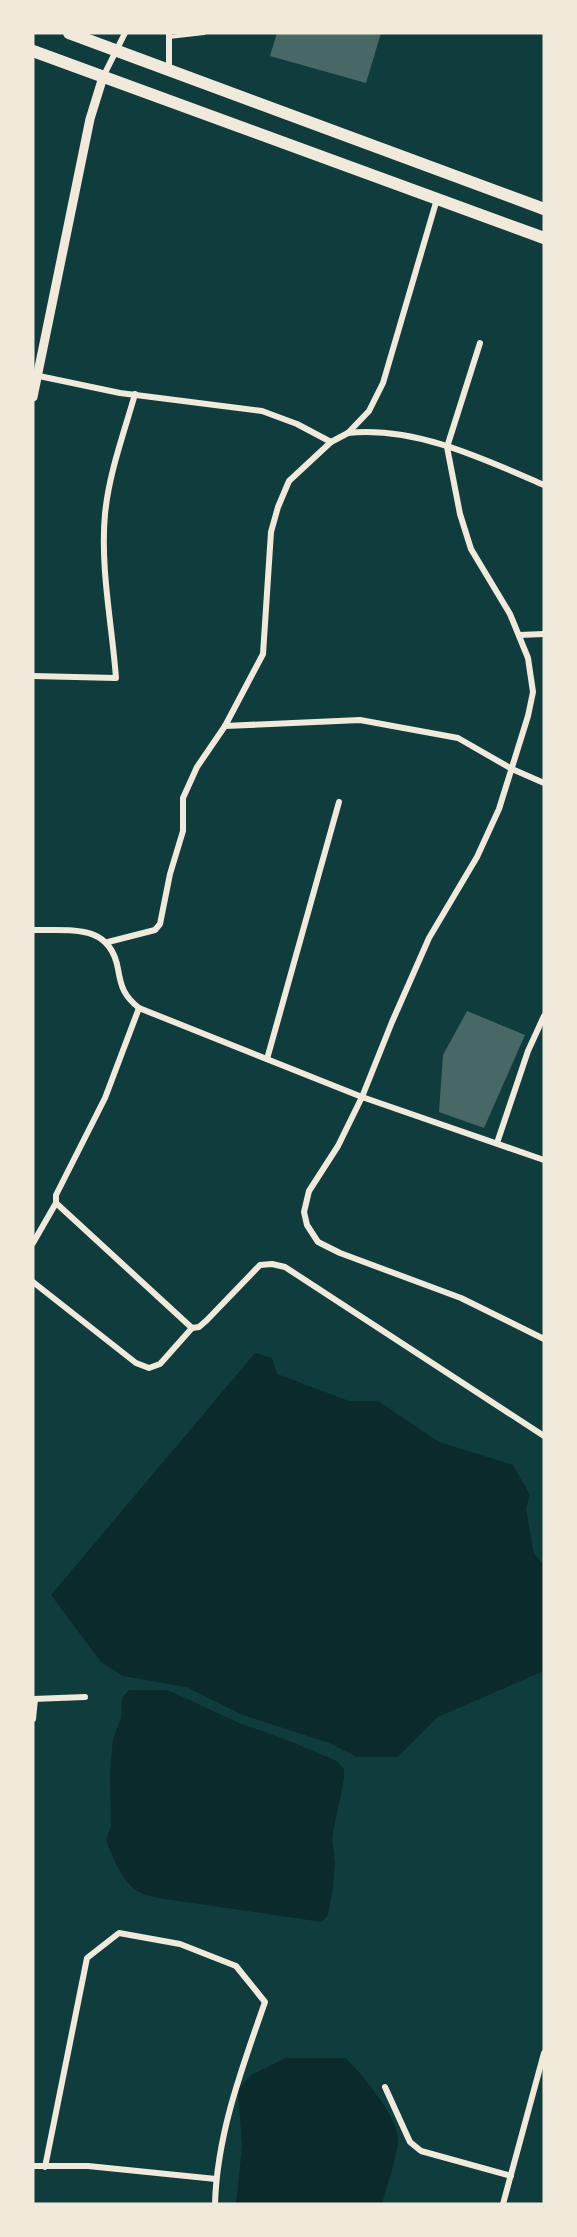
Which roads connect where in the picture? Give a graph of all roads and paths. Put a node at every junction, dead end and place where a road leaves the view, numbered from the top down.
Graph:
1 (69, 33) edge
2 (125, 33) edge
3 (204, 33) edge
4 (169, 35) edge
5 (33, 51) edge
6 (117, 51) junction
7 (170, 70) junction
8 (103, 77) junction
9 (437, 198) junction
10 (544, 209) edge
11 (544, 238) edge
12 (480, 343) dead end
13 (39, 376) junction
14 (135, 394) junction
15 (33, 397) edge
16 (348, 433) junction
17 (331, 442) junction
18 (447, 447) junction
19 (544, 485) edge
20 (544, 634) edge
21 (519, 635) junction
22 (33, 676) edge
23 (225, 726) junction
24 (513, 769) junction
25 (544, 783) edge
26 (339, 802) dead end
27 (33, 930) edge
28 (108, 942) junction
29 (139, 1008) junction
30 (544, 1016) edge
31 (267, 1059) junction
32 (363, 1097) junction
33 (496, 1143) junction
34 (544, 1160) edge
35 (56, 1203) junction
36 (33, 1244) edge
37 (33, 1282) edge
38 (192, 1328) junction
39 (544, 1339) edge
40 (544, 1436) edge
41 (85, 1697) dead end
42 (34, 1699) edge
43 (33, 1719) edge
44 (544, 2053) edge
45 (384, 2087) dead end
46 (33, 2166) edge
47 (45, 2167) junction
48 (511, 2176) junction
49 (216, 2179) junction
50 (215, 2204) edge
51 (503, 2204) edge

1 - 6 main road
2 - 6 street
3 - 4 lane
4 - 7 street
5 - 8 main road
6 - 7 main road
6 - 8 street
7 - 10 main road
8 - 9 main road
8 - 13 street
9 - 11 main road
9 - 16 street
12 - 18 street
13 - 14 street
13 - 15 street
14 - 17 street
14 - 22 street
16 - 17 street
16 - 18 street
17 - 23 street
18 - 19 street
18 - 21 street
20 - 21 street
21 - 24 street
23 - 24 street
23 - 28 street
24 - 25 street
24 - 32 street
26 - 31 street
27 - 28 street
28 - 29 street
29 - 31 street
29 - 35 street
30 - 33 street
31 - 32 street
32 - 33 street
32 - 39 street
33 - 34 street
35 - 36 street
35 - 38 street
37 - 38 street
38 - 40 street
41 - 42 street
42 - 43 street
44 - 48 street
45 - 48 street
46 - 47 street
47 - 49 street
47 - 49 street
48 - 51 street
49 - 50 street

